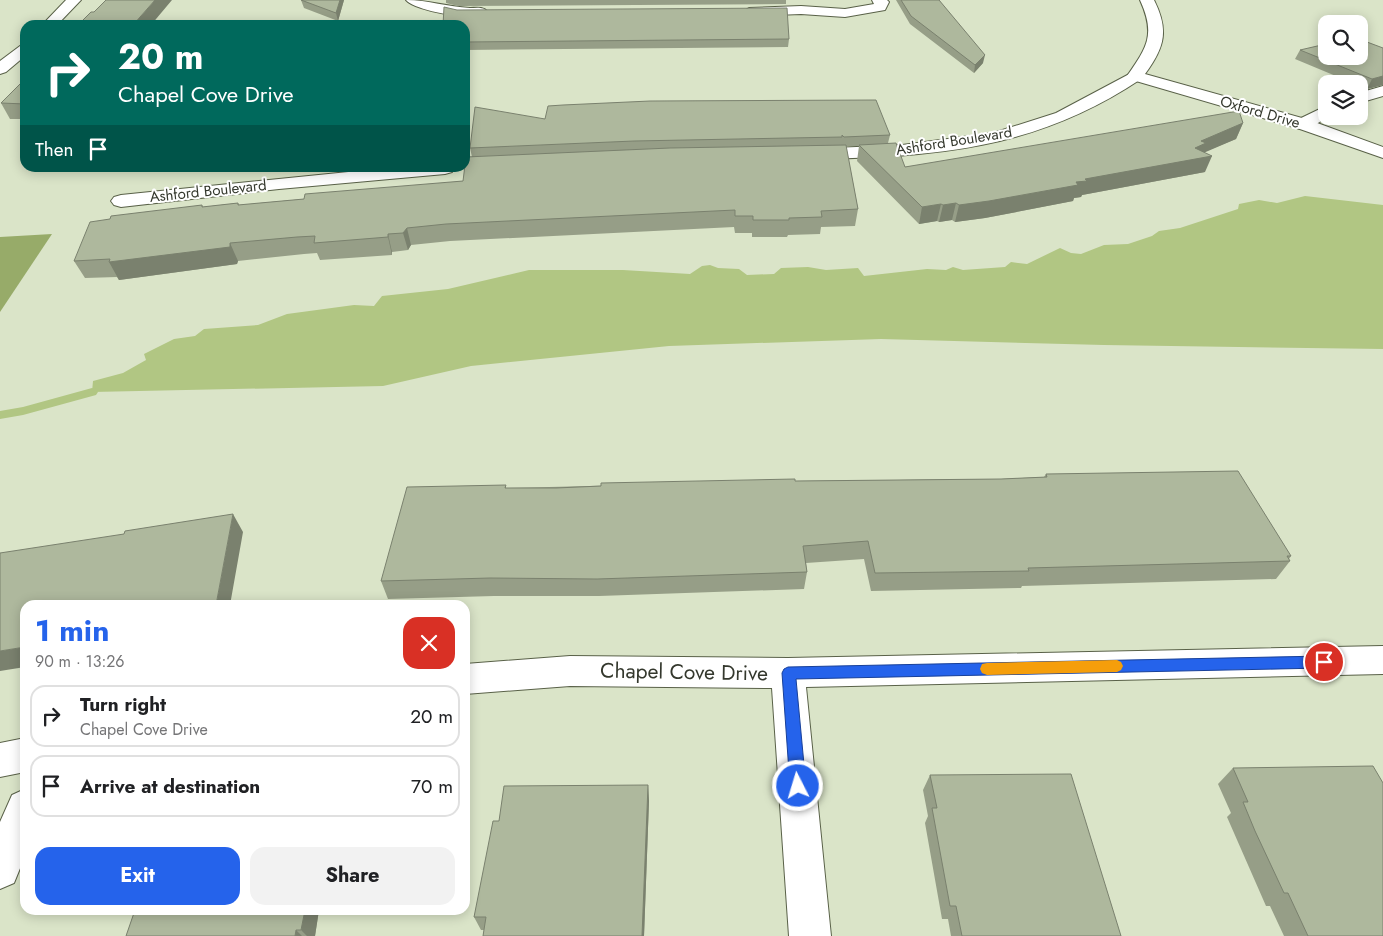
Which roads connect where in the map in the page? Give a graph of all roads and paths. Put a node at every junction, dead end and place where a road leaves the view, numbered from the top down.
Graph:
1 (74, 0) edge
2 (413, 0) edge
3 (820, 0) edge
4 (879, 0) edge
5 (1147, 0) edge
6 (801, 10) junction
7 (496, 12) edge
8 (739, 12) edge
9 (54, 20) edge
10 (20, 53) edge
11 (3, 66) edge
12 (1135, 76) junction
13 (1383, 90) edge
14 (1368, 95) edge
15 (1318, 116) edge
16 (1303, 124) junction
17 (1383, 153) edge
18 (789, 154) edge
19 (402, 172) edge
20 (120, 201) dead end
21 (1383, 660) edge
22 (788, 673) junction
23 (470, 679) edge
24 (20, 756) edge
25 (0, 760) edge
26 (20, 820) edge
27 (0, 869) edge
28 (810, 936) edge

1 - 9 street
2 - 7 street
3 - 6 street
4 - 6 street
5 - 12 street, Ashford Boulevard
6 - 8 street
10 - 11 street
12 - 16 street, Oxford Drive
12 - 18 street, Ashford Boulevard
13 - 14 street
15 - 16 street
16 - 17 street, Oxford Drive
19 - 20 street, Ashford Boulevard
21 - 22 street, Chapel Cove Drive
22 - 23 street, Chapel Cove Drive
22 - 28 street
24 - 25 street
26 - 27 street

